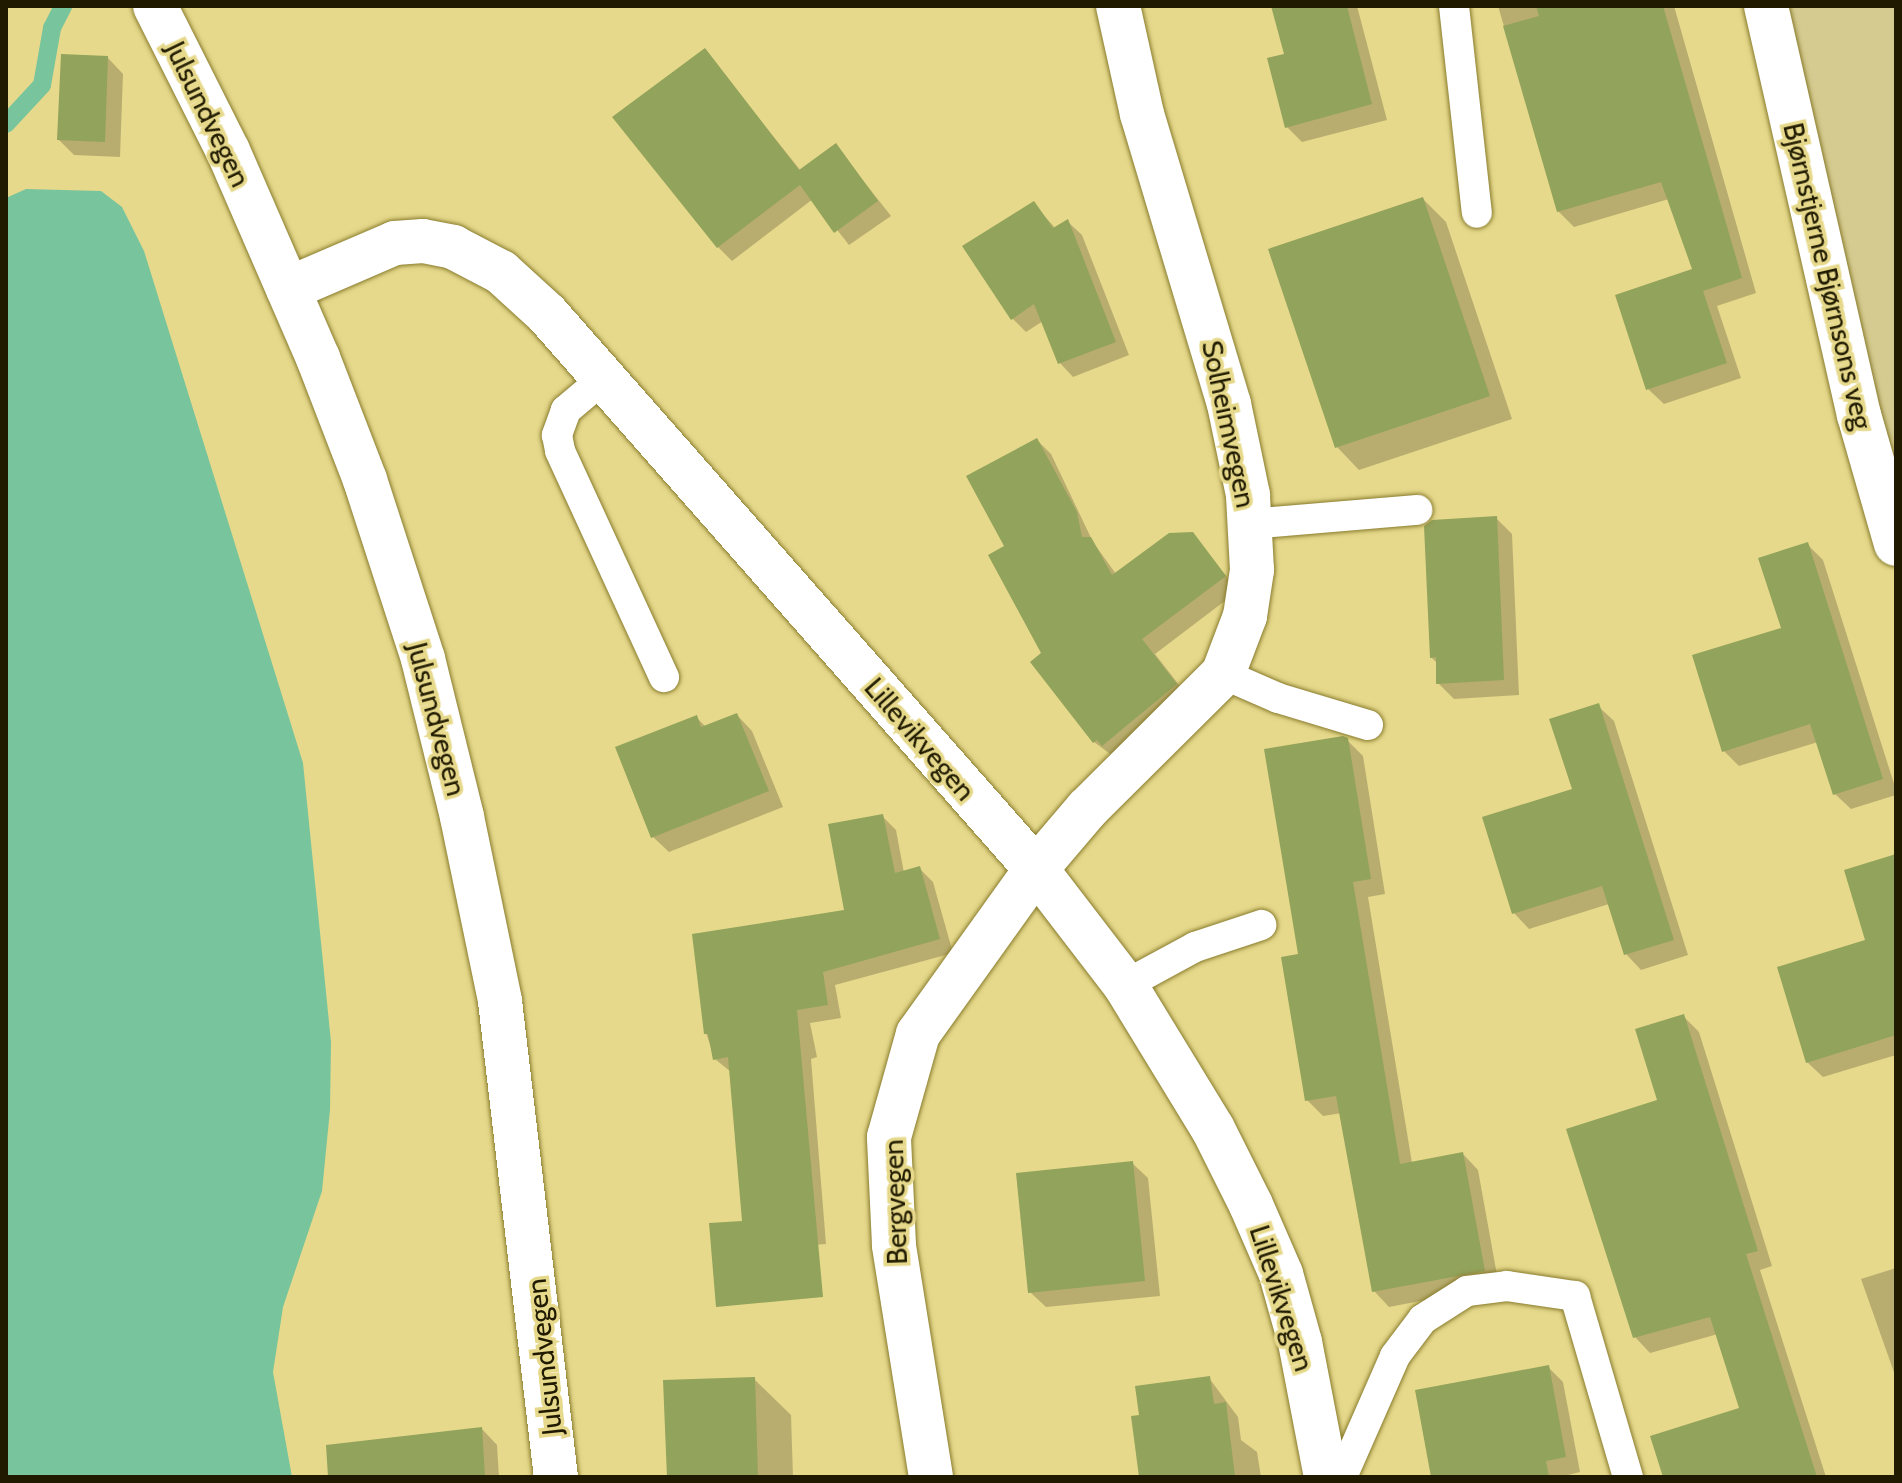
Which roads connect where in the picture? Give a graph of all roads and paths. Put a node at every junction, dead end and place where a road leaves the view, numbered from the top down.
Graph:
1 (155, 6) edge
2 (1118, 6) edge
3 (1454, 6) edge
4 (1766, 6) edge
5 (1477, 213) dead end
6 (288, 289) junction
7 (604, 378) junction
8 (1417, 510) dead end
9 (1249, 524) junction
10 (1896, 544) edge
11 (1223, 674) junction
12 (664, 677) dead end
13 (1368, 725) dead end
14 (1036, 869) junction
15 (1261, 925) dead end
16 (1125, 985) junction
17 (556, 1477) edge
18 (931, 1477) edge
19 (1326, 1477) edge
20 (1342, 1477) edge
21 (1628, 1477) edge

1 - 6 street, Julsundvegen
2 - 9 street, Solheimvegen
3 - 5 lane
4 - 10 street, Bjørnstjerne Bjørnsons veg
6 - 7 street, Lillevikvegen
6 - 17 street, Julsundvegen
7 - 12 lane
7 - 14 street, Lillevikvegen
8 - 9 lane
9 - 11 street, Solheimvegen
11 - 13 lane
11 - 14 street, Solheimvegen
14 - 16 street, Lillevikvegen
14 - 18 street, Bergvegen
15 - 16 lane
16 - 19 street, Lillevikvegen
20 - 21 lane

